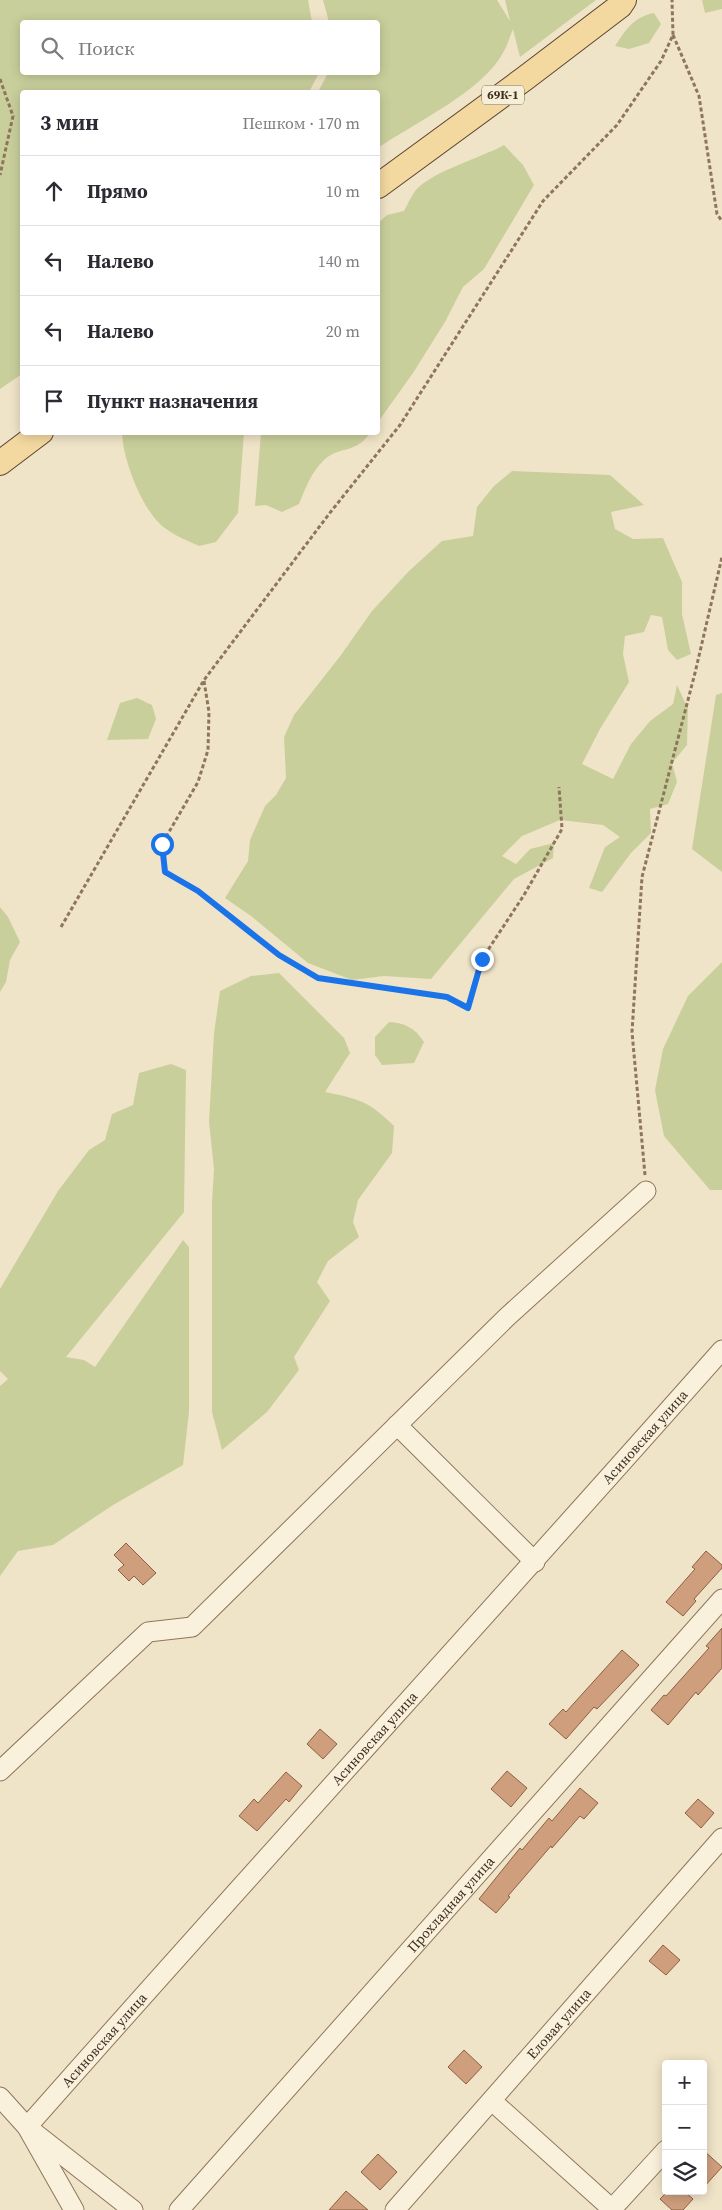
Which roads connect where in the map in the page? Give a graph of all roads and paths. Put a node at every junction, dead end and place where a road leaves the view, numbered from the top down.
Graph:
1 (672, 0) edge
2 (624, 2) edge
3 (673, 34) junction
4 (0, 79) edge
5 (0, 175) edge
6 (380, 185) edge
7 (722, 221) edge
8 (37, 435) edge
9 (0, 463) edge
10 (722, 556) edge
11 (204, 680) junction
12 (559, 787) dead end
13 (61, 927) dead end
14 (646, 1191) joint
15 (722, 1350) edge
16 (398, 1425) junction
17 (535, 1562) junction
18 (722, 1599) edge
19 (0, 1771) edge
20 (722, 1838) edge
21 (0, 2097) edge
22 (492, 2101) junction
23 (27, 2127) junction
24 (662, 2154) edge
25 (612, 2209) edge
26 (74, 2210) edge
27 (133, 2210) edge
28 (178, 2210) edge
29 (395, 2210) edge

1 - 3 path
2 - 6 main road, 69К-1
3 - 7 path
3 - 11 path
4 - 5 path
8 - 9 main road
10 - 14 path
11 - 12 path
11 - 13 path
14 - 16 street
15 - 17 street, Асиновская улица
16 - 17 street
16 - 19 street
17 - 23 street, Асиновская улица
18 - 28 street, Прохладная улица
20 - 22 street, Еловая улица
21 - 23 street
22 - 25 street
22 - 29 street, Еловая улица
23 - 26 street
23 - 27 street
24 - 25 street

